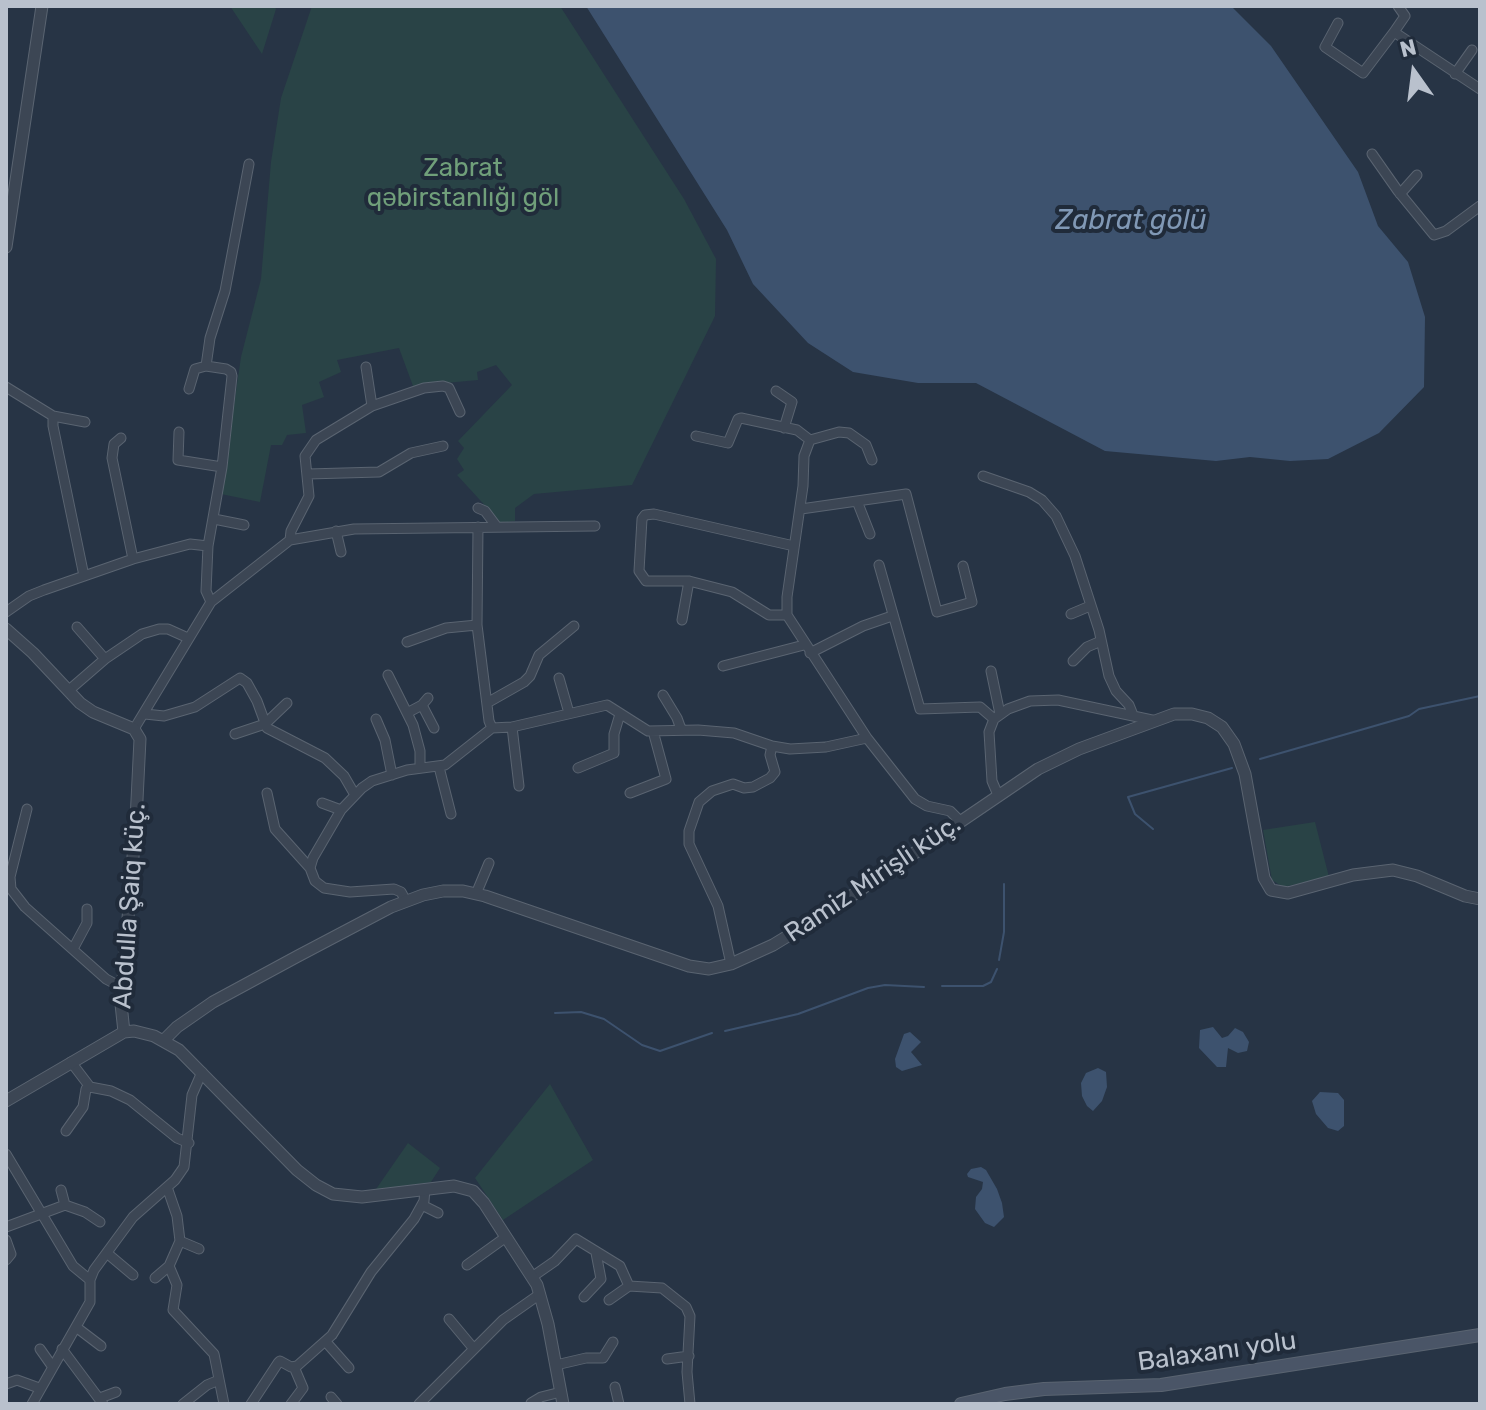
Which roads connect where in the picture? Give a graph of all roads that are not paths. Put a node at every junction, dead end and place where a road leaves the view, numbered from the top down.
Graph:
1 (42, 6) edge
2 (1398, 6) edge
3 (1413, 6) edge
4 (1405, 16) junction
5 (1338, 23) dead end
6 (1394, 32) junction
7 (1472, 50) dead end
8 (1455, 74) junction
9 (1480, 89) edge
10 (1372, 154) dead end
11 (249, 164) dead end
12 (1417, 175) dead end
13 (1400, 194) junction
14 (1480, 206) edge
15 (6, 247) edge
16 (206, 366) junction
17 (366, 367) dead end
18 (6, 387) edge
19 (189, 389) dead end
20 (776, 391) dead end
21 (372, 406) junction
22 (460, 412) dead end
23 (53, 416) junction
24 (85, 422) dead end
25 (784, 428) junction
26 (179, 432) dead end
27 (696, 436) dead end
28 (121, 438) dead end
29 (810, 440) junction
30 (443, 446) dead end
31 (872, 460) dead end
32 (222, 467) junction
33 (308, 474) junction
34 (983, 476) dead end
35 (857, 501) junction
36 (478, 508) dead end
37 (801, 509) junction
38 (214, 519) junction
39 (244, 525) dead end
40 (595, 526) dead end
41 (478, 527) junction
42 (497, 527) junction
43 (336, 531) junction
44 (870, 534) dead end
45 (290, 540) junction
46 (208, 546) junction
47 (794, 546) junction
48 (341, 552) dead end
49 (133, 559) junction
50 (879, 565) dead end
51 (963, 566) dead end
52 (84, 576) junction
53 (689, 581) junction
54 (211, 602) junction
55 (1090, 606) junction
56 (6, 612) edge
57 (1071, 614) dead end
58 (787, 615) junction
59 (892, 616) junction
60 (682, 620) dead end
61 (477, 625) junction
62 (574, 626) dead end
63 (77, 627) dead end
64 (6, 629) edge
65 (188, 638) junction
66 (1101, 641) junction
67 (407, 642) dead end
68 (807, 649) junction
69 (105, 659) junction
70 (1073, 661) dead end
71 (723, 666) dead end
72 (991, 671) dead end
73 (388, 675) dead end
74 (559, 678) dead end
75 (68, 691) junction
76 (663, 695) dead end
77 (287, 703) dead end
78 (487, 703) junction
79 (407, 713) junction
80 (569, 713) junction
81 (145, 714) junction
82 (620, 714) junction
83 (1133, 715) junction
84 (997, 716) junction
85 (376, 719) dead end
86 (1152, 720) junction
87 (265, 724) junction
88 (512, 727) junction
89 (434, 728) dead end
90 (492, 728) junction
91 (134, 729) junction
92 (681, 729) junction
93 (653, 731) junction
94 (235, 734) dead end
95 (867, 738) junction
96 (772, 746) junction
97 (439, 767) junction
98 (420, 768) junction
99 (578, 768) dead end
100 (392, 775) junction
101 (519, 786) dead end
102 (267, 793) dead end
103 (630, 793) dead end
104 (355, 795) junction
105 (998, 795) junction
106 (322, 803) dead end
107 (27, 809) dead end
108 (341, 810) junction
109 (451, 814) dead end
110 (960, 821) junction
111 (489, 863) dead end
112 (310, 868) junction
113 (476, 894) junction
114 (1480, 899) edge
115 (406, 901) junction
116 (87, 909) dead end
117 (73, 949) junction
118 (731, 964) junction
119 (123, 988) junction
120 (124, 1032) junction
121 (164, 1040) junction
122 (71, 1062) junction
123 (202, 1072) junction
124 (90, 1087) junction
125 (6, 1101) edge
126 (66, 1131) dead end
127 (189, 1143) junction
128 (6, 1154) edge
129 (167, 1187) junction
130 (425, 1189) junction
131 (61, 1190) dead end
132 (65, 1205) junction
133 (422, 1205) junction
134 (42, 1212) junction
135 (438, 1213) dead end
136 (100, 1222) dead end
137 (6, 1227) edge
138 (506, 1237) junction
139 (6, 1240) edge
140 (180, 1241) junction
141 (199, 1249) dead end
142 (596, 1253) junction
143 (108, 1254) junction
144 (6, 1260) edge
145 (467, 1265) dead end
146 (169, 1266) junction
147 (133, 1275) dead end
148 (532, 1277) junction
149 (155, 1278) dead end
150 (90, 1280) junction
151 (629, 1286) junction
152 (540, 1294) junction
153 (584, 1297) dead end
154 (609, 1300) dead end
155 (449, 1319) dead end
156 (76, 1327) junction
157 (1480, 1335) edge
158 (326, 1342) junction
159 (613, 1342) dead end
160 (101, 1346) dead end
161 (40, 1349) dead end
162 (62, 1349) junction
163 (474, 1349) junction
164 (689, 1356) junction
165 (667, 1359) dead end
166 (556, 1365) junction
167 (52, 1366) junction
168 (294, 1367) junction
169 (349, 1368) dead end
170 (219, 1380) junction
171 (6, 1384) edge
172 (615, 1387) dead end
173 (39, 1388) junction
174 (116, 1392) dead end
175 (562, 1398) edge
176 (101, 1401) edge
177 (531, 1403) edge
178 (32, 1404) edge
179 (183, 1404) edge
180 (224, 1404) edge
181 (251, 1404) edge
182 (291, 1404) edge
183 (419, 1404) edge
184 (619, 1404) edge
185 (690, 1404) edge
186 (961, 1404) edge

1 - 15 street
2 - 4 street
3 - 4 street
4 - 6 street
5 - 6 street
6 - 8 street
7 - 8 street
8 - 9 street
10 - 13 street
11 - 16 street
12 - 13 street
13 - 14 street
16 - 19 street
16 - 32 street
17 - 21 street
18 - 23 street
20 - 25 street
21 - 22 street
21 - 33 street
23 - 24 street
23 - 52 street
25 - 27 street
25 - 29 street
26 - 32 street
28 - 49 street
29 - 31 street
29 - 37 street
30 - 33 street
32 - 38 street
33 - 45 street
34 - 55 street
35 - 37 street
35 - 44 street
35 - 51 street
36 - 42 street
37 - 47 street
38 - 39 street
38 - 46 street
40 - 42 street
41 - 42 street
41 - 43 street
41 - 61 street
43 - 45 street
43 - 48 street
45 - 54 street
46 - 49 street
46 - 54 street
47 - 53 street
47 - 58 street
49 - 52 street
50 - 59 street
52 - 56 street
53 - 58 street
53 - 60 street
54 - 65 street
55 - 57 street
55 - 66 street
58 - 68 street
59 - 68 street
59 - 84 street
61 - 67 street
61 - 78 street
62 - 78 street
63 - 69 street
64 - 75 street
65 - 69 street
65 - 81 street
66 - 70 street
66 - 83 street
68 - 71 street
68 - 95 street
69 - 75 street
72 - 84 street
73 - 79 street
74 - 80 street
75 - 91 street
76 - 92 street
77 - 87 street
78 - 90 street
79 - 89 street
79 - 98 street
80 - 82 street
80 - 88 street
81 - 87 street
81 - 91 street
82 - 93 street
82 - 99 street
83 - 84 street
83 - 86 street
84 - 105 street
85 - 100 street
86 - 105 street, Ramiz Mirişli küç.
86 - 114 street, Ramiz Mirişli küç.
87 - 94 street
87 - 104 street
88 - 90 street
88 - 101 street
90 - 97 street
91 - 119 street, Abdulla Şaiq küç.
92 - 93 street
92 - 96 street
93 - 103 street
95 - 96 street
95 - 110 street
96 - 118 street
97 - 98 street
97 - 109 street
98 - 100 street
100 - 104 street
102 - 112 street
104 - 108 street
105 - 110 street, Ramiz Mirişli küç.
106 - 108 street
107 - 117 street
108 - 112 street
110 - 118 street, Ramiz Mirişli küç.
111 - 113 street
112 - 115 street
113 - 115 street, Ramiz Mirişli küç.
113 - 118 street, Ramiz Mirişli küç.
115 - 121 street, Ramiz Mirişli küç.
116 - 117 street
117 - 119 street
119 - 120 street, Abdulla Şaiq küç.
120 - 121 street, Abdulla Şaiq küç.
120 - 122 street
121 - 123 street, Abdulla Şaiq küç.
122 - 124 street
122 - 125 street
123 - 127 street
123 - 130 street, Abdulla Şaiq küç.
124 - 126 street
124 - 127 street
127 - 129 street
128 - 134 street
129 - 140 street
129 - 143 street
130 - 133 street
130 - 138 street, Abdulla Şaiq küç.
131 - 132 street
132 - 134 street
132 - 136 street
133 - 135 street
133 - 158 street
134 - 137 street
134 - 150 street
138 - 145 street
138 - 148 street, Abdulla Şaiq küç.
139 - 144 street
140 - 141 street
140 - 146 street
142 - 148 street
142 - 151 street
142 - 153 street
143 - 147 street
143 - 150 street
146 - 149 street
146 - 170 street
148 - 152 street, Abdulla Şaiq küç.
150 - 156 street
151 - 154 street
151 - 164 street
152 - 163 street
152 - 166 street, Abdulla Şaiq küç.
155 - 163 street
156 - 160 street
156 - 162 street
157 - 186 main road, Balaxanı yolu
158 - 168 street
158 - 169 street
159 - 166 street
161 - 167 street
162 - 167 street
162 - 176 street
163 - 183 street
164 - 165 street
164 - 185 street
166 - 175 street, Abdulla Şaiq küç.
167 - 173 street
168 - 181 street
168 - 182 street
170 - 179 street
170 - 180 street
171 - 173 street
172 - 184 street
173 - 178 street
174 - 176 street
175 - 177 street

